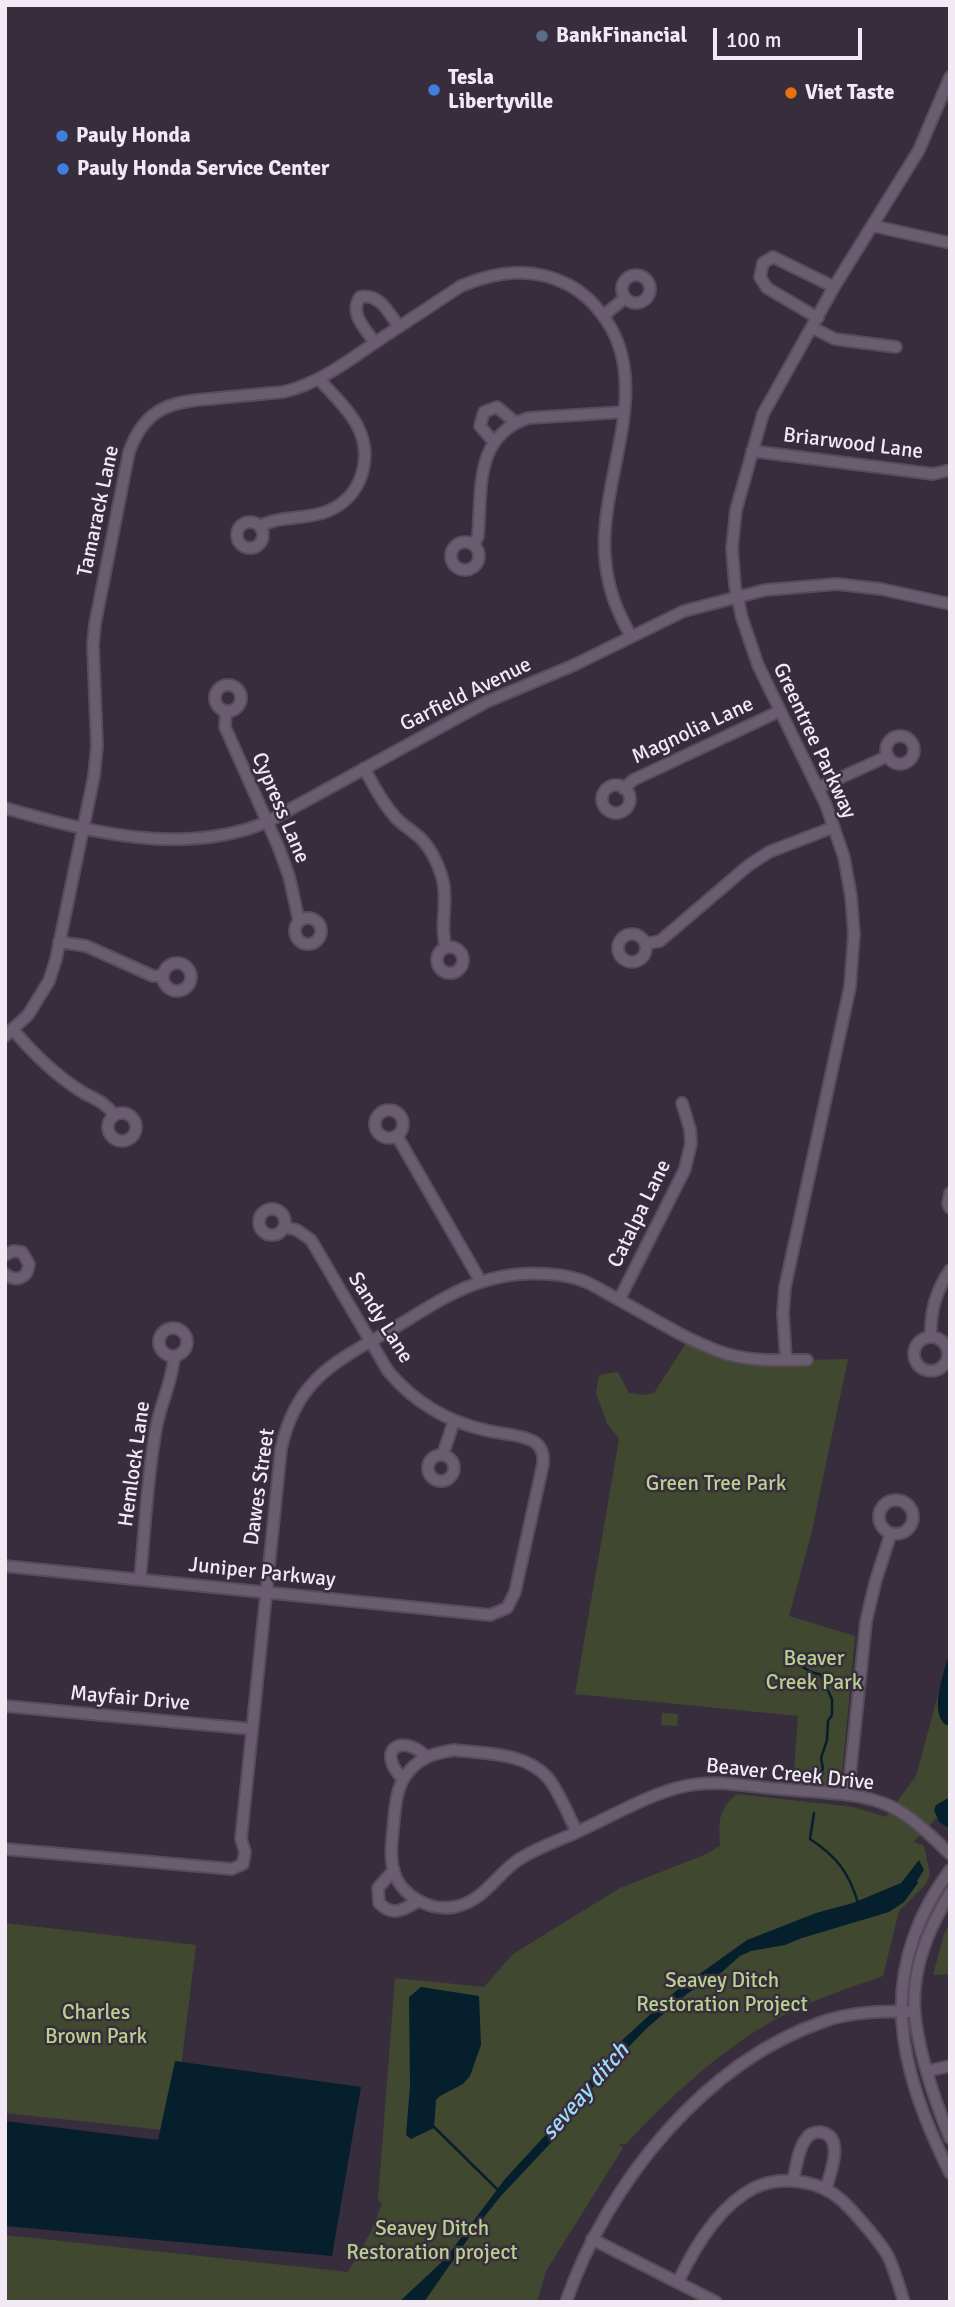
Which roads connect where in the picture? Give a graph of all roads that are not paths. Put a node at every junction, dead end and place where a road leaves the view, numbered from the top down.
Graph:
1 (950, 77) edge
2 (874, 226) junction
3 (950, 243) edge
4 (834, 287) junction
5 (625, 298) dead end
6 (603, 316) junction
7 (815, 323) junction
8 (399, 327) junction
9 (375, 343) junction
10 (896, 347) dead end
11 (318, 379) junction
12 (623, 412) junction
13 (514, 422) junction
14 (493, 440) junction
15 (752, 451) junction
16 (950, 470) edge
17 (260, 526) dead end
18 (474, 545) dead end
19 (737, 597) junction
20 (950, 604) edge
21 (631, 636) junction
22 (226, 711) dead end
23 (780, 711) junction
24 (888, 757) dead end
25 (365, 768) junction
26 (818, 788) junction
27 (624, 789) dead end
28 (5, 808) edge
29 (267, 822) junction
30 (834, 827) junction
31 (82, 829) junction
32 (299, 921) dead end
33 (59, 942) junction
34 (645, 944) dead end
35 (446, 948) dead end
36 (163, 976) dead end
37 (9, 1033) edge
38 (681, 1103) dead end
39 (114, 1115) dead end
40 (397, 1136) dead end
41 (950, 1193) edge
42 (950, 1208) edge
43 (284, 1227) dead end
44 (5, 1255) edge
45 (950, 1270) edge
46 (5, 1275) edge
47 (481, 1282) junction
48 (619, 1300) junction
49 (931, 1337) dead end
50 (371, 1341) junction
51 (174, 1356) dead end
52 (786, 1360) junction
53 (807, 1360) dead end
54 (454, 1421) junction
55 (443, 1454) dead end
56 (891, 1533) dead end
57 (5, 1566) edge
58 (140, 1579) junction
59 (267, 1592) junction
60 (511, 1602) joint
61 (5, 1706) edge
62 (252, 1729) junction
63 (426, 1756) junction
64 (403, 1779) junction
65 (848, 1796) junction
66 (577, 1832) junction
67 (5, 1849) edge
68 (950, 1854) edge
69 (394, 1870) junction
70 (950, 1870) edge
71 (950, 1893) edge
72 (418, 1901) junction
73 (901, 2011) junction
74 (915, 2012) junction
75 (950, 2066) edge
76 (927, 2071) junction
77 (950, 2138) edge
78 (950, 2173) edge
79 (793, 2181) junction
80 (826, 2189) junction
81 (592, 2239) junction
82 (678, 2283) junction
83 (566, 2302) edge
84 (716, 2302) edge
85 (904, 2302) edge

1 - 2 street, Greentree Parkway
2 - 3 street
2 - 4 street, Greentree Parkway
4 - 7 street, Greentree Parkway
4 - 7 street
5 - 6 street
6 - 8 street, Tamarack Lane
6 - 12 street, Tamarack Lane
7 - 10 street
7 - 15 street, Greentree Parkway
8 - 9 street, Tamarack Lane
8 - 9 street
9 - 11 street, Tamarack Lane
11 - 17 street
11 - 31 street, Tamarack Lane
12 - 13 street
12 - 21 street, Tamarack Lane
13 - 14 street
13 - 14 street
14 - 18 street
15 - 16 street, Briarwood Lane
15 - 19 street, Greentree Parkway
19 - 20 street, Garfield Avenue
19 - 21 street, Garfield Avenue
19 - 23 street, Greentree Parkway
21 - 25 street, Garfield Avenue
22 - 29 street, Cypress Lane
23 - 26 street, Greentree Parkway
23 - 27 street, Magnolia Lane
24 - 26 street
25 - 29 street, Garfield Avenue
25 - 35 street
26 - 30 street, Greentree Parkway
28 - 31 street, Garfield Avenue
29 - 31 street, Garfield Avenue
29 - 32 street, Cypress Lane
30 - 34 street
30 - 52 street, Greentree Parkway
31 - 33 street
33 - 36 street
33 - 37 street
37 - 39 street
38 - 48 street, Catalpa Lane
40 - 47 street
41 - 42 street
43 - 50 street, Sandy Lane
44 - 46 street
45 - 49 street
47 - 48 street, Dawes Street
47 - 50 street, Dawes Street
48 - 52 street, Dawes Street
50 - 54 street, Sandy Lane
50 - 59 street, Dawes Street
51 - 58 street, Hemlock Lane
52 - 53 street, Dawes Street
54 - 55 street
54 - 60 street, Sandy Lane
56 - 65 street
57 - 58 street, Juniper Parkway
58 - 59 street, Juniper Parkway
59 - 60 street, Juniper Parkway
59 - 62 street, Dawes Street
61 - 62 street, Mayfair Drive
62 - 67 street, Dawes Street
63 - 64 street
63 - 64 street, Beaver Creek Drive
63 - 66 street, Beaver Creek Drive
64 - 69 street, Beaver Creek Drive
65 - 66 street, Beaver Creek Drive
65 - 68 street, Beaver Creek Drive
66 - 72 street, Beaver Creek Drive
69 - 72 street
69 - 72 street, Beaver Creek Drive
70 - 73 street
71 - 74 street
73 - 74 street
73 - 78 street
73 - 81 street
74 - 76 street
75 - 76 street
76 - 77 street
79 - 80 street
79 - 80 street
79 - 82 street
80 - 85 street
81 - 82 street
81 - 83 street
82 - 84 street

